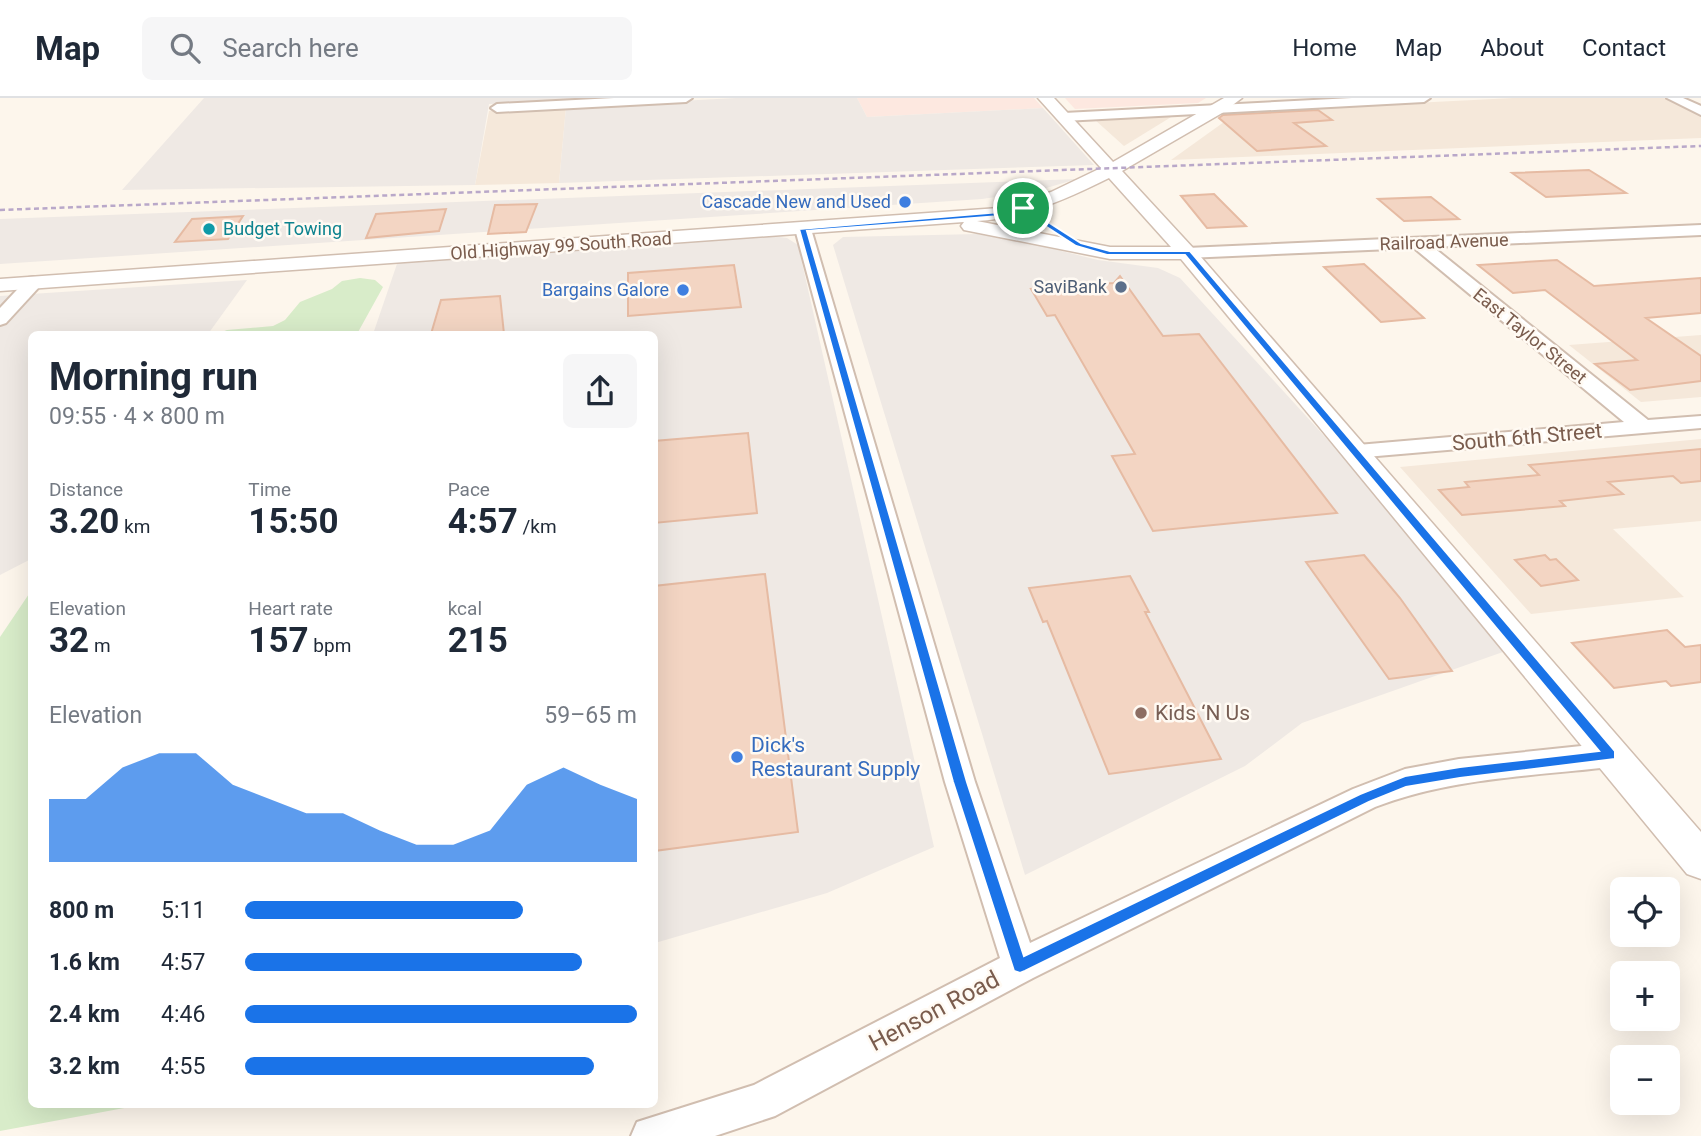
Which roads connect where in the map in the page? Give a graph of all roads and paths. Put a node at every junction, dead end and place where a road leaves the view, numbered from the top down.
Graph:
1 (686, 98) edge
2 (1046, 98) edge
3 (1234, 98) edge
4 (1424, 98) edge
5 (1673, 98) edge
6 (1328, 101) edge
7 (497, 108) dead end
8 (1217, 110) junction
9 (1701, 111) edge
10 (1064, 117) junction
11 (1112, 168) junction
12 (1023, 208) junction
13 (927, 220) junction
14 (803, 229) junction
15 (1701, 230) edge
16 (1418, 243) junction
17 (1079, 244) junction
18 (1187, 253) junction
19 (34, 282) junction
20 (0, 285) edge
21 (0, 319) edge
22 (1701, 422) edge
23 (1643, 427) junction
24 (1354, 451) junction
25 (1610, 755) junction
26 (1701, 862) edge
27 (1020, 966) junction
28 (651, 1136) edge

1 - 7 street
2 - 10 street
3 - 8 street, Old Highway 99 South Road
4 - 6 street
5 - 9 street
6 - 8 street
8 - 10 street
8 - 11 street, Old Highway 99 South Road
10 - 11 street
11 - 12 street, Old Highway 99 South Road
11 - 18 street
12 - 13 street, Old Highway 99 South Road
12 - 17 street
13 - 14 street, Old Highway 99 South Road
13 - 17 street
14 - 19 street, Old Highway 99 South Road
14 - 27 street
15 - 16 street, Railroad Avenue
16 - 18 street, Railroad Avenue
16 - 23 street, East Taylor Street
17 - 18 street
18 - 24 street
19 - 20 street, Old Highway 99 South Road
19 - 21 street
22 - 23 street, South 6th Street
23 - 24 street, South 6th Street
24 - 25 street
25 - 26 street
25 - 27 street, Henson Road
27 - 28 street, Henson Road

